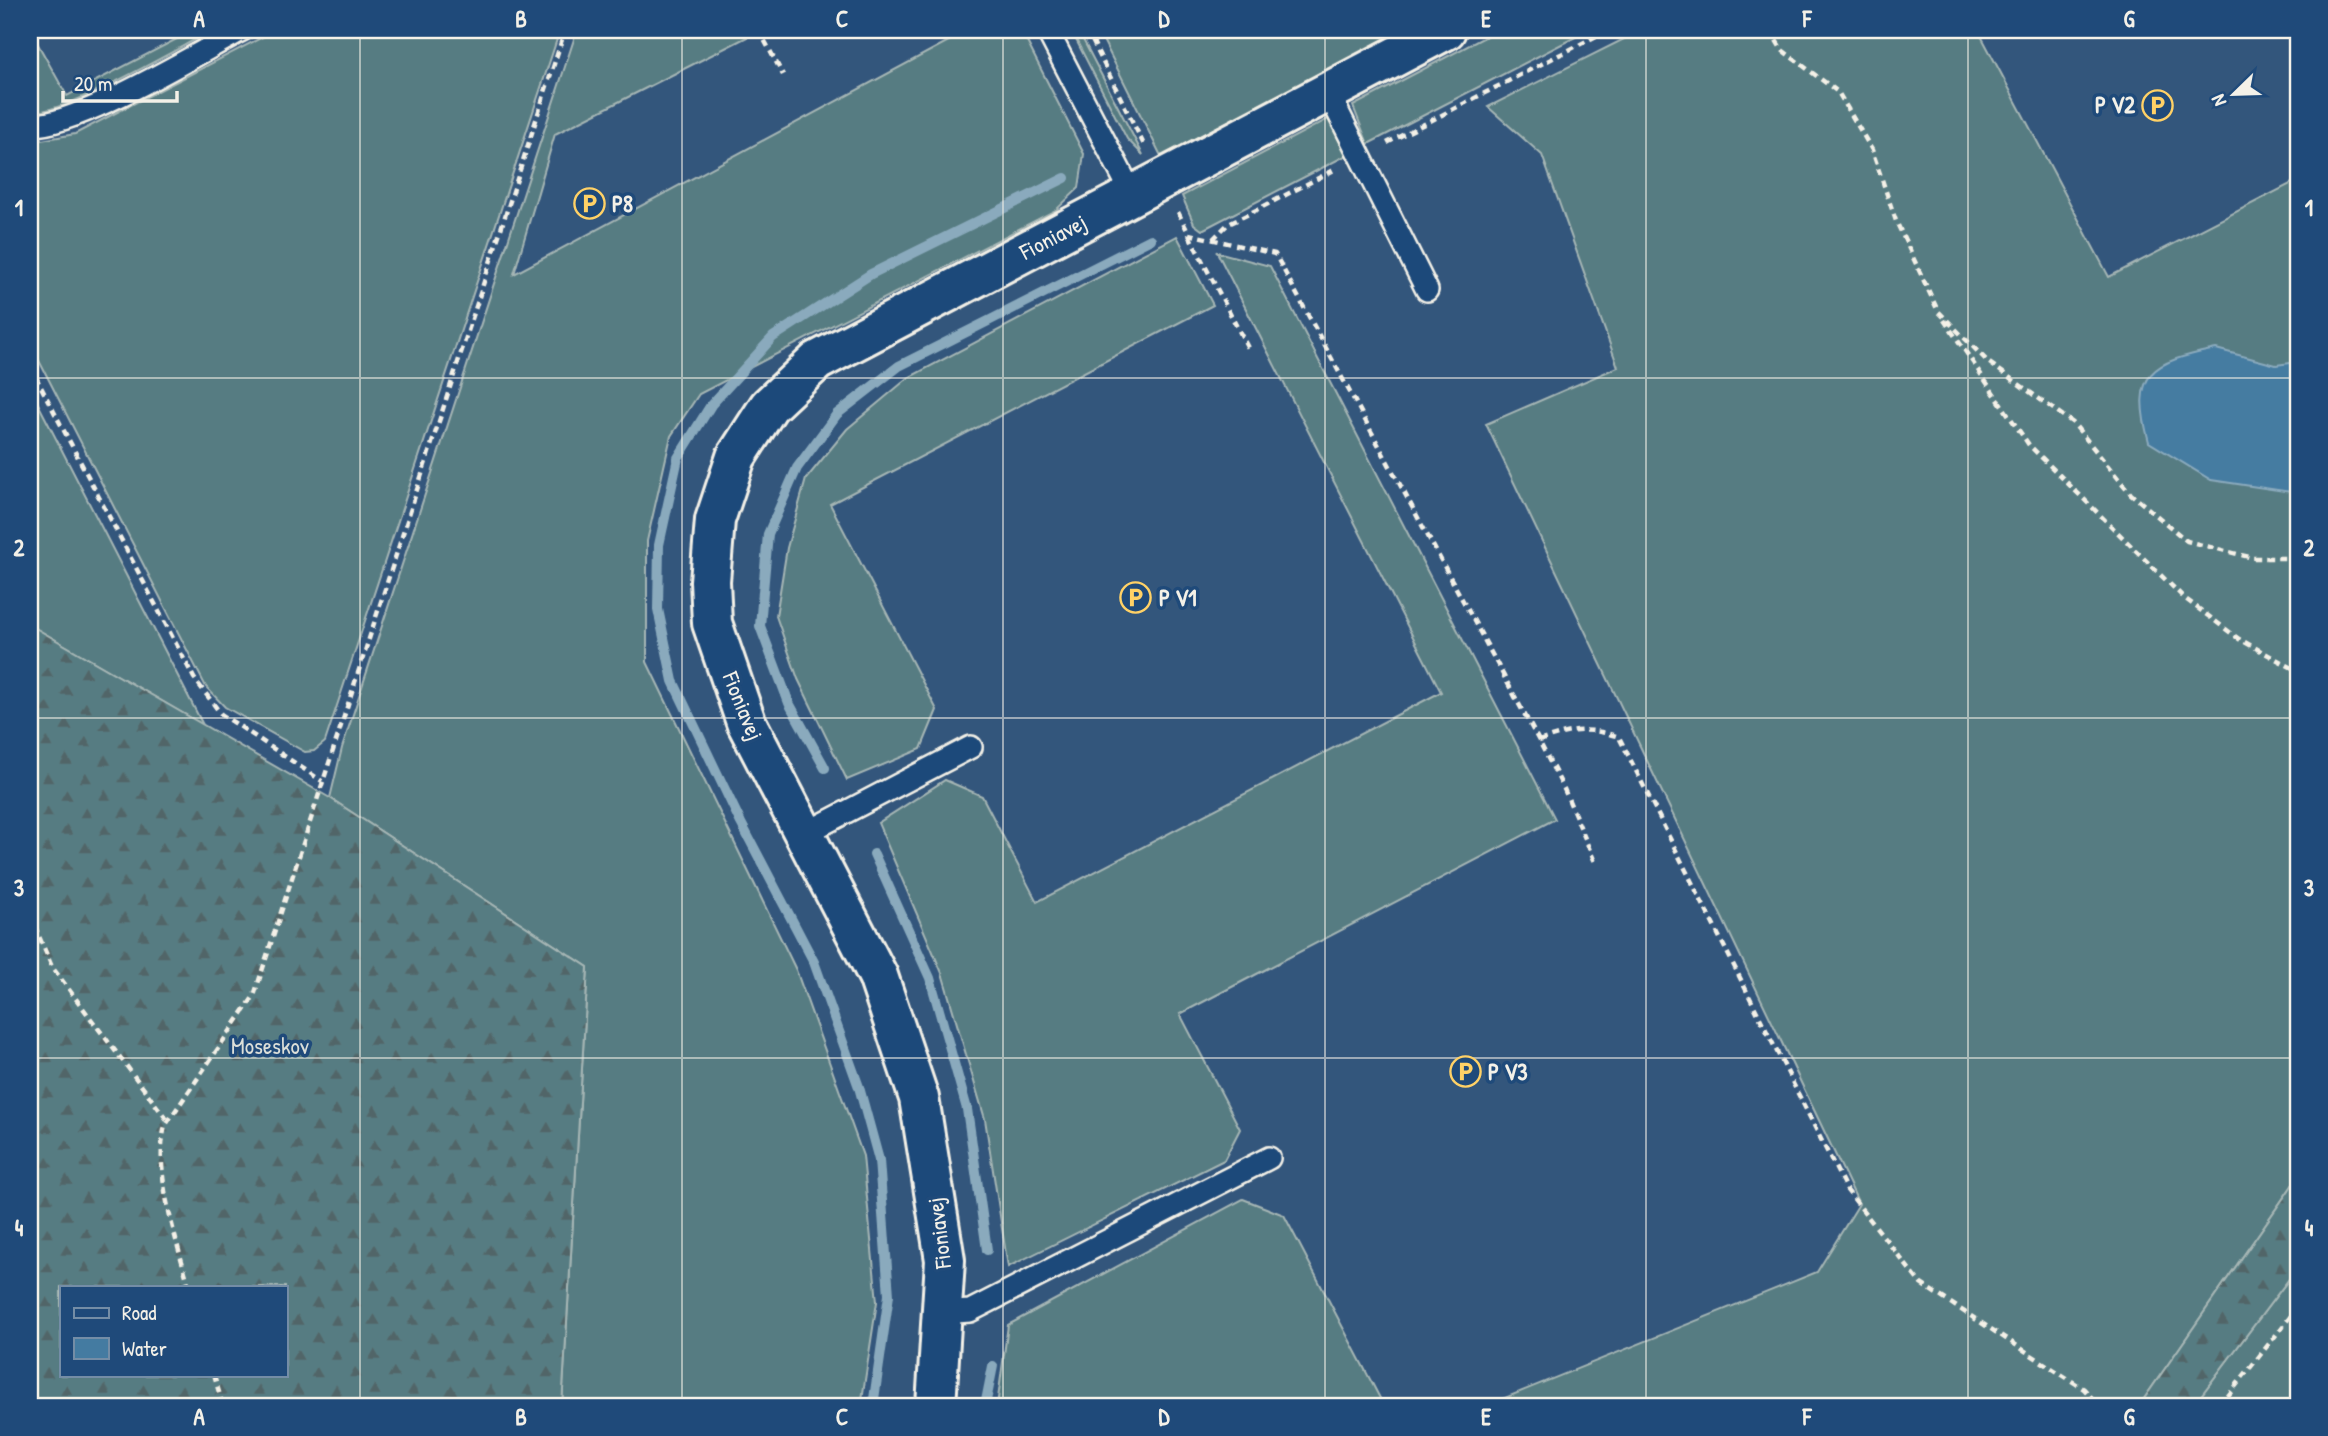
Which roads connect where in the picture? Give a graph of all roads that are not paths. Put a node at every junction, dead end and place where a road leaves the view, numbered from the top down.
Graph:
1 (242, 30) edge
2 (1047, 30) edge
3 (1446, 30) edge
4 (1328, 92) junction
5 (30, 125) edge
6 (1146, 186) junction
7 (1427, 290) dead end
8 (971, 747) dead end
9 (804, 834) junction
10 (1269, 1158) dead end
11 (942, 1313) junction
12 (936, 1406) edge

1 - 5 lane
2 - 6 lane
3 - 4 street, Fioniavej
4 - 6 street, Fioniavej
4 - 7 lane
6 - 9 street, Fioniavej
8 - 9 lane
9 - 11 street, Fioniavej
10 - 11 lane
11 - 12 street, Fioniavej

